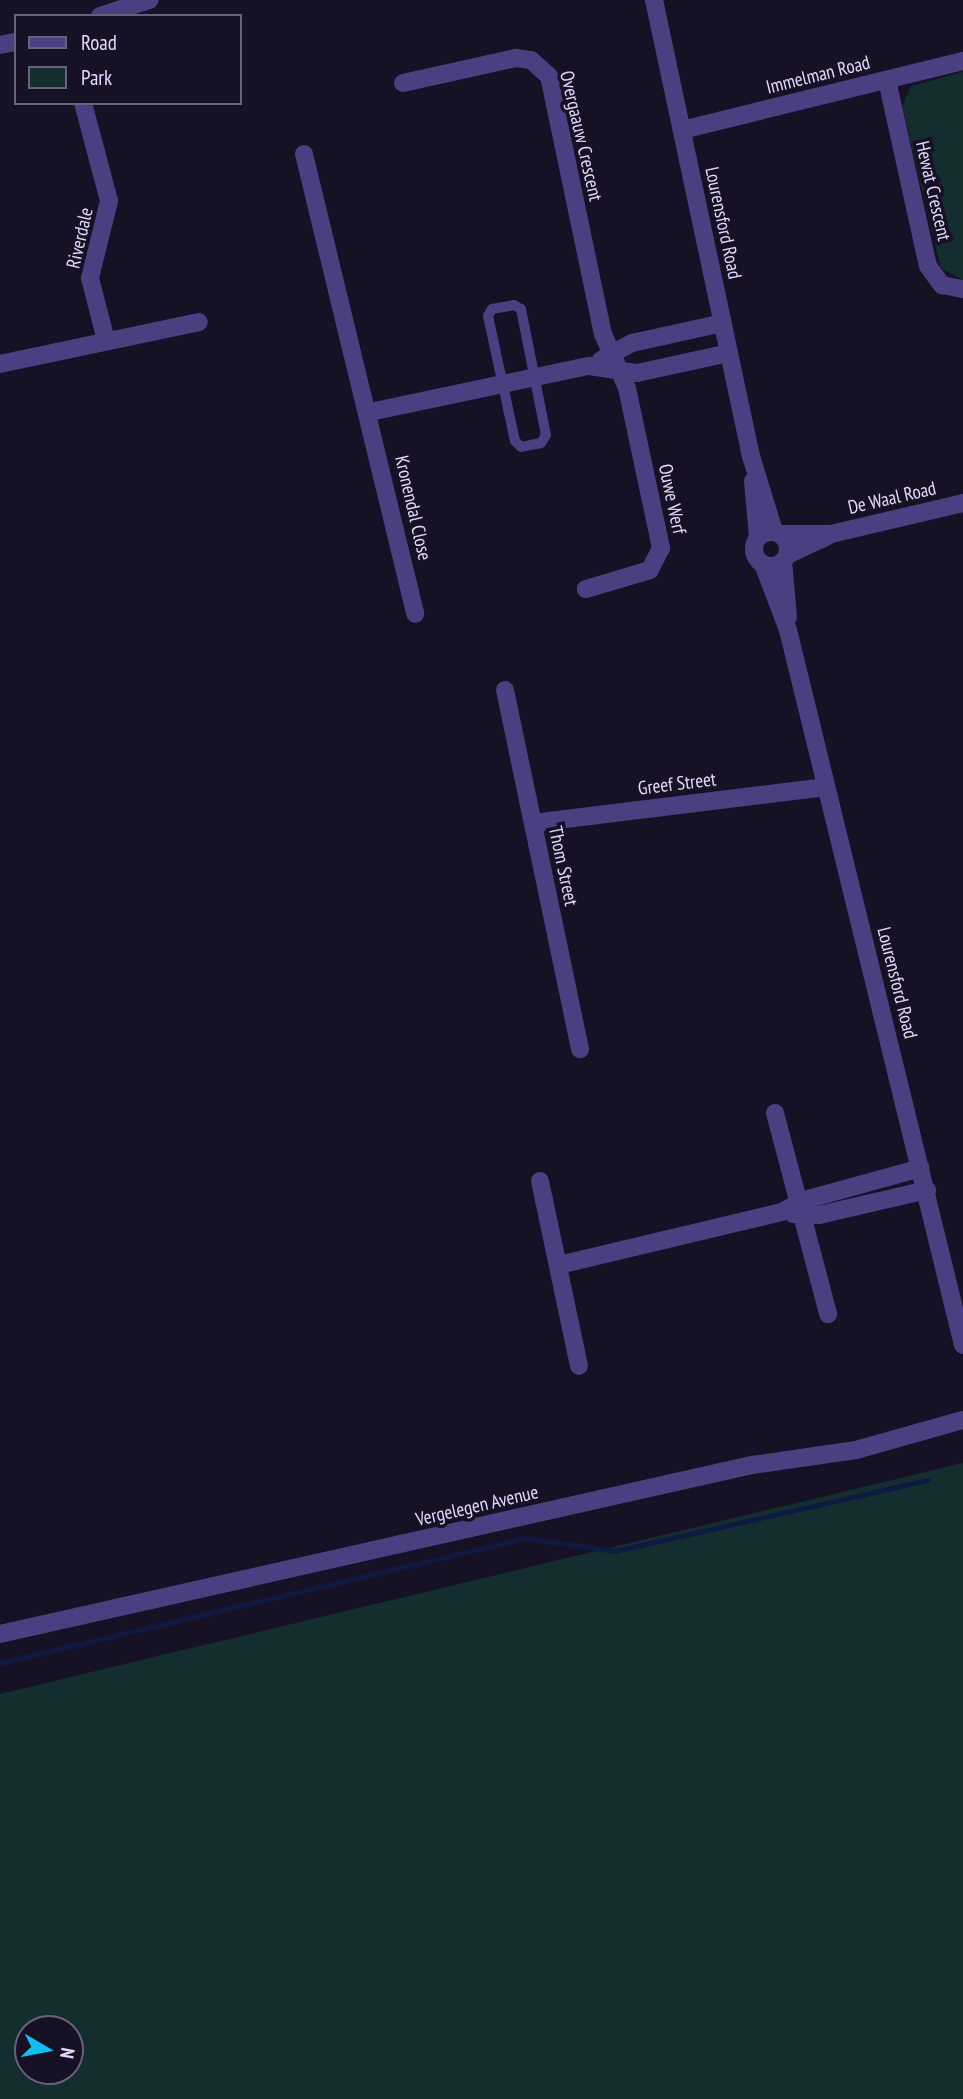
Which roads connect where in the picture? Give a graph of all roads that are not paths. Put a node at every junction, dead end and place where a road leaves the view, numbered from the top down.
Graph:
1 (149, 0) edge
2 (654, 0) edge
3 (106, 14) edge
4 (963, 61) edge
5 (887, 80) junction
6 (403, 83) dead end
7 (84, 105) edge
8 (682, 130) junction
9 (304, 154) dead end
10 (963, 289) edge
11 (199, 322) dead end
12 (723, 323) junction
13 (106, 341) junction
14 (729, 353) junction
15 (614, 362) junction
16 (0, 364) edge
17 (535, 376) junction
18 (501, 383) junction
19 (370, 412) junction
20 (963, 503) edge
21 (771, 534) junction
22 (831, 534) junction
23 (785, 558) junction
24 (763, 564) junction
25 (586, 589) dead end
26 (415, 614) dead end
27 (788, 630) junction
28 (505, 691) dead end
29 (826, 787) junction
30 (533, 823) junction
31 (580, 1049) dead end
32 (775, 1113) dead end
33 (921, 1168) junction
34 (540, 1181) dead end
35 (927, 1190) junction
36 (802, 1209) junction
37 (559, 1265) junction
38 (828, 1314) dead end
39 (963, 1345) edge
40 (579, 1366) dead end
41 (963, 1420) edge
42 (0, 1634) edge

1 - 3 street
2 - 8 street, Lourensford Road
4 - 5 street, Immelman Road
5 - 8 street, Immelman Road
5 - 10 street, Hewat Crescent
6 - 15 street, Overgaauw Crescent
7 - 13 street, Riverdale
8 - 12 street, Lourensford Road
9 - 19 street
11 - 13 street
12 - 14 street, Lourensford Road
12 - 15 street
13 - 16 street
14 - 15 street
14 - 21 street, Lourensford Road
15 - 17 street
15 - 25 street, Ouwe Werf
17 - 18 street
17 - 18 lane
17 - 18 lane
18 - 19 street
19 - 26 street, Kronendal Close
20 - 22 street, De Waal Road
21 - 22 street, De Waal Road
21 - 23 street, Lourensford Road
21 - 24 street, Lourensford Road
22 - 23 street, De Waal Road
23 - 24 street, De Waal Road
23 - 27 street, Lourensford Road
24 - 27 street, Lourensford Road
27 - 29 street, Lourensford Road
28 - 30 street, Thom Street
29 - 30 street, Greef Street
29 - 33 street, Lourensford Road
30 - 31 street, Thom Street
32 - 36 street
33 - 35 street, Lourensford Road
33 - 36 street
34 - 37 street
35 - 36 street
35 - 39 street, Lourensford Road
36 - 37 street
36 - 38 street
37 - 40 street
41 - 42 street, Vergelegen Avenue

